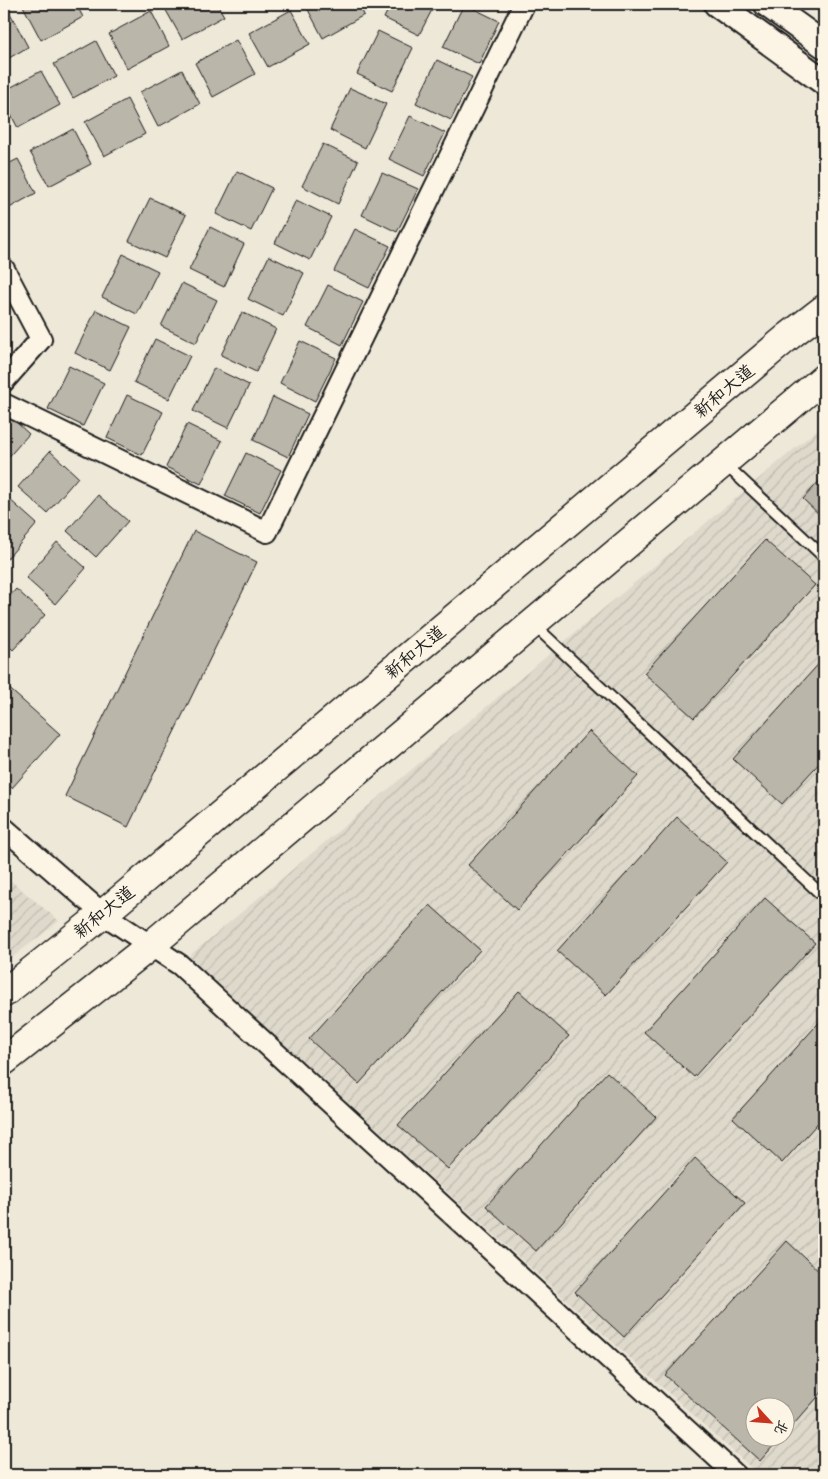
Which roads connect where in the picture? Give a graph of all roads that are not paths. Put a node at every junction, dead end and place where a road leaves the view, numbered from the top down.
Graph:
1 (524, 4) edge
2 (717, 4) edge
3 (767, 4) edge
4 (824, 45) edge
5 (824, 82) edge
6 (4, 269) edge
7 (824, 308) edge
8 (824, 378) edge
9 (4, 381) edge
10 (4, 404) edge
11 (724, 463) junction
12 (824, 557) edge
13 (533, 624) junction
14 (4, 828) edge
15 (824, 897) edge
16 (103, 914) junction
17 (150, 946) junction
18 (4, 993) edge
19 (4, 1061) edge
20 (736, 1475) edge

1 - 10 street
2 - 5 street
3 - 4 street
6 - 9 street
7 - 16 main road, 新和大道
8 - 11 main road
11 - 12 lane
11 - 13 main road
13 - 15 lane
13 - 17 main road
14 - 16 street
16 - 17 street
16 - 18 main road, 新和大道
17 - 19 main road
17 - 20 street

